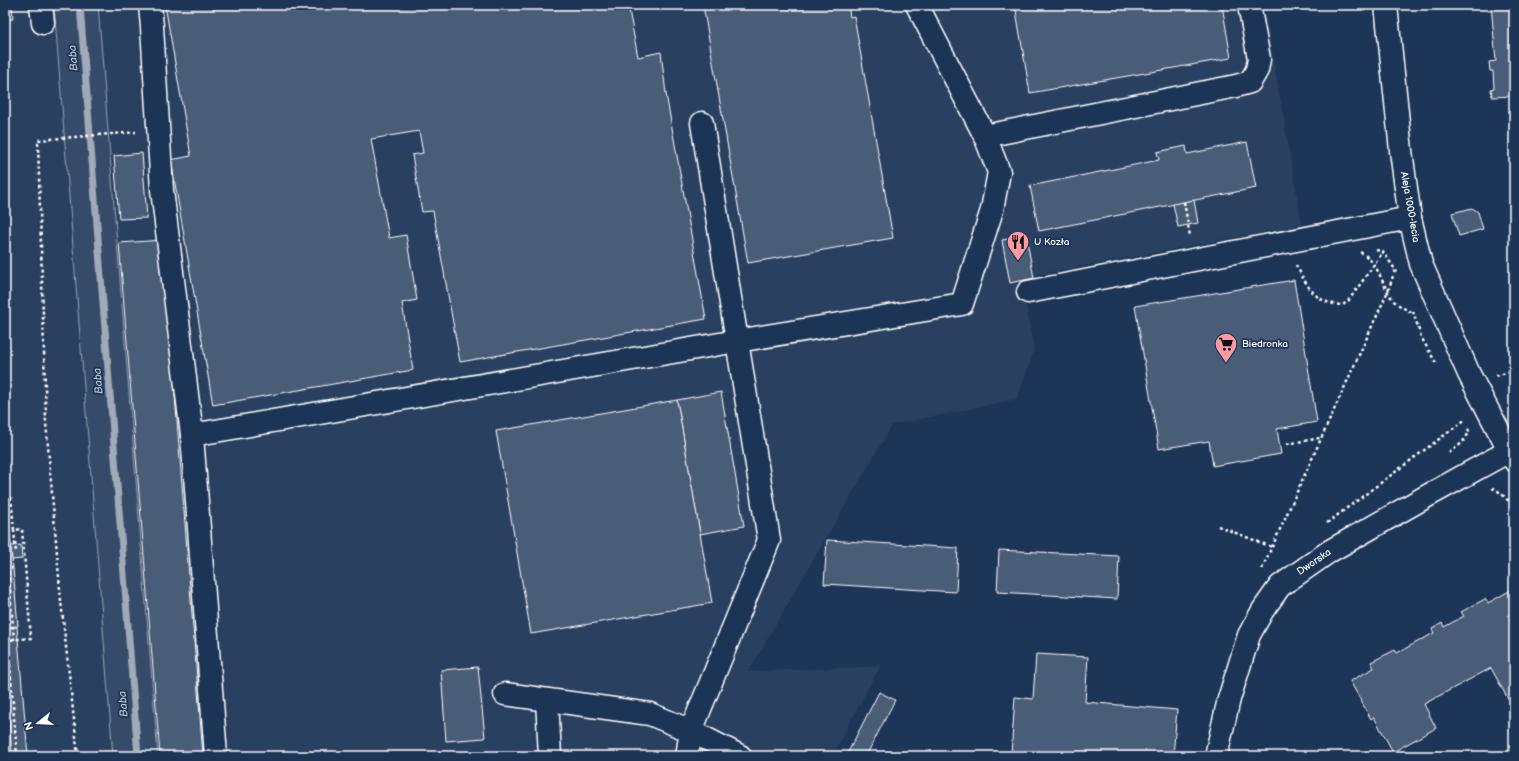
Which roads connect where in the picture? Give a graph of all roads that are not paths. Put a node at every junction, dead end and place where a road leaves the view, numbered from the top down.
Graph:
1 (150, 5) edge
2 (917, 5) edge
3 (1249, 5) edge
4 (1386, 5) edge
5 (702, 123) dead end
6 (985, 136) junction
7 (1410, 218) junction
8 (1028, 292) dead end
9 (737, 341) junction
10 (192, 435) junction
11 (1512, 452) edge
12 (505, 694) dead end
13 (547, 700) junction
14 (691, 731) junction
15 (216, 756) edge
16 (550, 756) edge
17 (686, 756) edge
18 (740, 756) edge
19 (1216, 756) edge

1 - 10 street
2 - 6 street
3 - 6 street
4 - 7 street, Aleja 1000-lecia
5 - 9 street
6 - 9 street
7 - 8 street
7 - 11 street, Aleja 1000-lecia
9 - 10 street
9 - 14 street
10 - 15 street
11 - 19 street, Dworska
12 - 13 street
13 - 14 street
13 - 16 street
14 - 17 street
14 - 18 street

